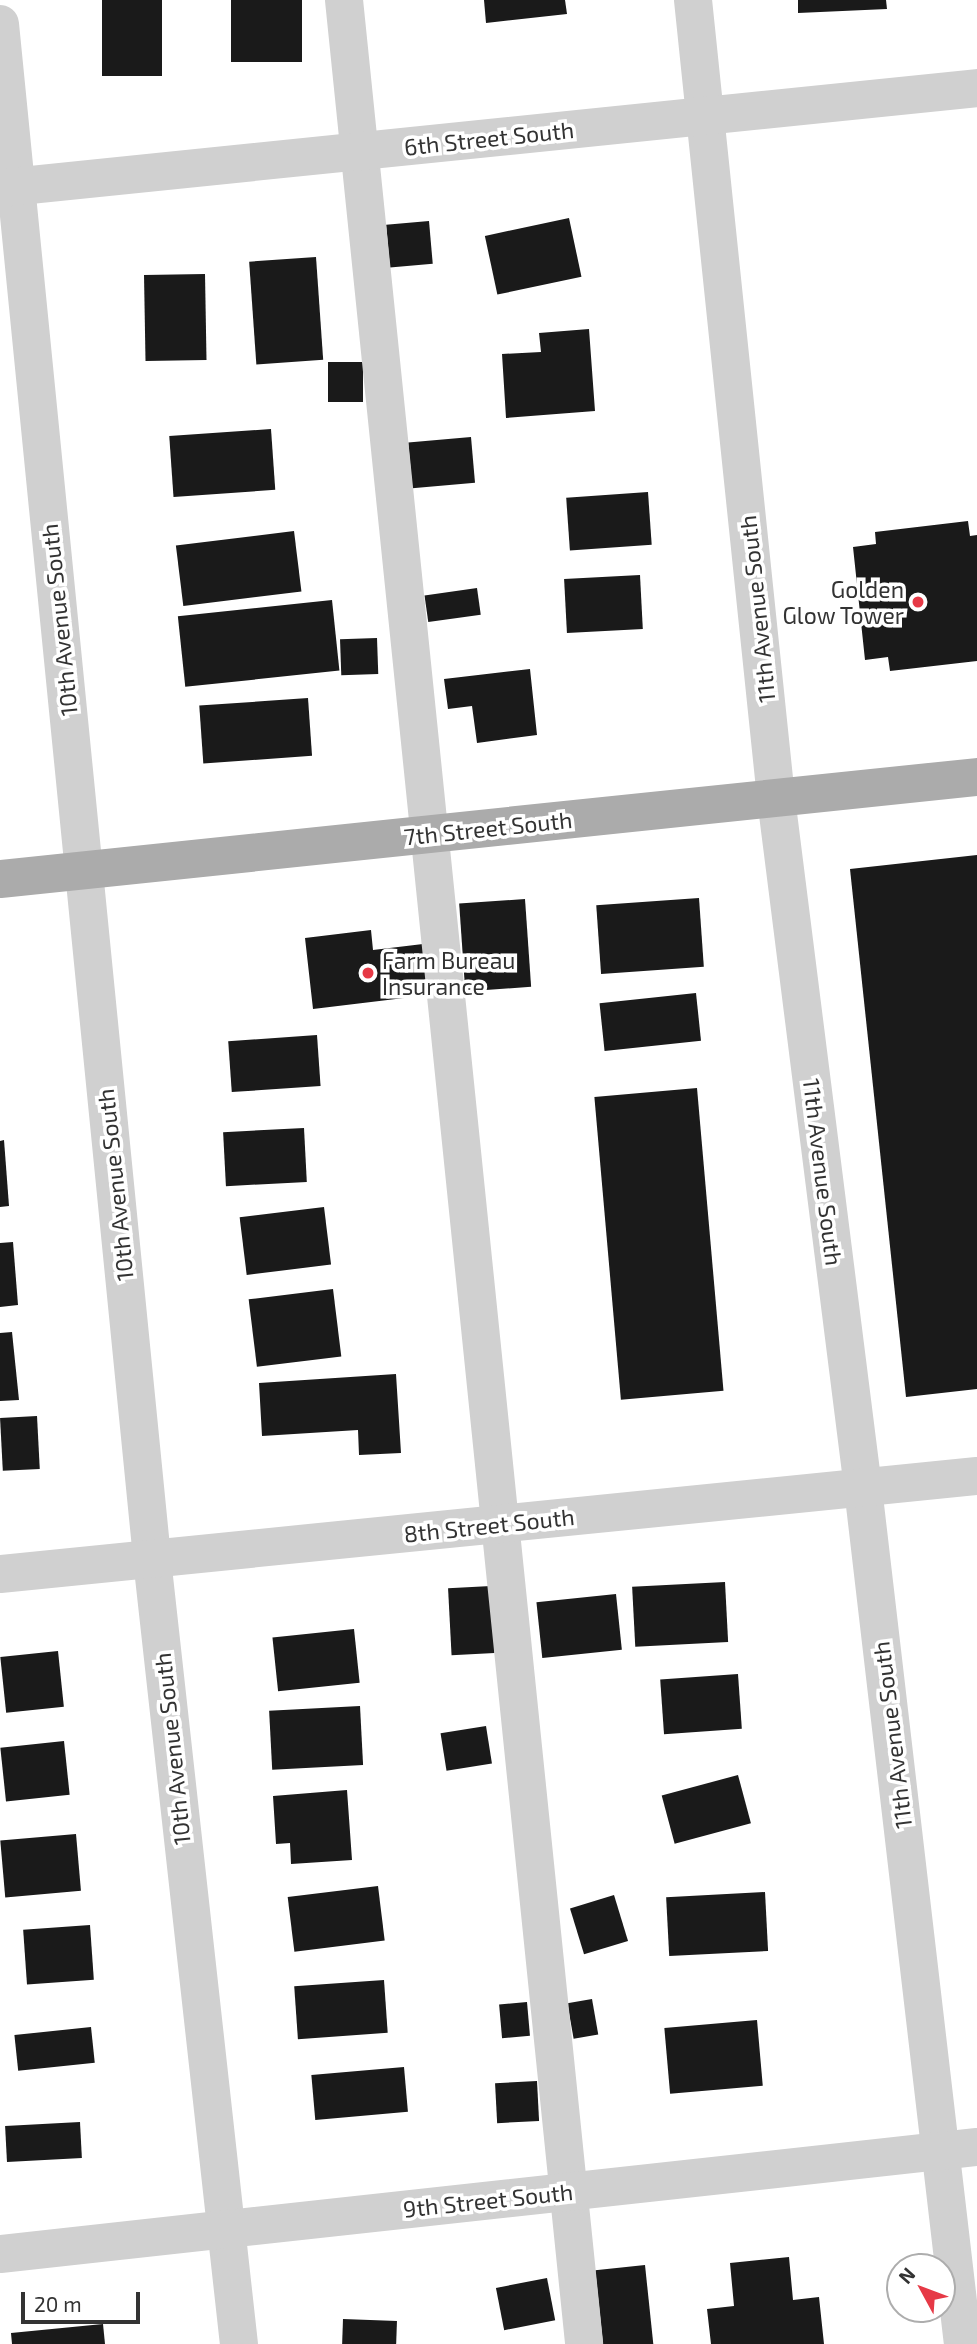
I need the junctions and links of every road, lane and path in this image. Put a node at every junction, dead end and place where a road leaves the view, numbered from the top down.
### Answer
1 (344, 0) edge
2 (693, 0) edge
3 (0, 24) edge
4 (977, 88) edge
5 (705, 116) junction
6 (359, 151) junction
7 (8, 187) edge
8 (977, 777) edge
9 (776, 798) junction
10 (431, 834) junction
11 (83, 870) junction
12 (0, 879) edge
13 (977, 1476) edge
14 (863, 1488) junction
15 (501, 1524) junction
16 (152, 1559) junction
17 (0, 1574) edge
18 (959, 2149) edge
19 (568, 2191) junction
20 (225, 2229) junction
21 (0, 2253) edge
22 (239, 2344) edge
23 (584, 2344) edge
24 (963, 2344) edge

1 - 6 street
2 - 5 street, 11th Avenue South
3 - 7 street, 10th Avenue South
4 - 5 street, 6th Street South
5 - 6 street, 6th Street South
5 - 9 street, 11th Avenue South
6 - 7 street, 6th Street South
6 - 10 street
7 - 11 street, 10th Avenue South
8 - 9 main road, 7th Street South
9 - 10 main road, 7th Street South
9 - 14 street, 11th Avenue South
10 - 11 main road, 7th Street South
10 - 15 street
11 - 12 main road, 7th Street South
11 - 16 street, 10th Avenue South
13 - 14 street, 8th Street South
14 - 15 street, 8th Street South
14 - 18 street, 11th Avenue South
15 - 16 street, 8th Street South
15 - 19 street
16 - 17 street, 8th Street South
16 - 20 street, 10th Avenue South
18 - 19 street, 9th Street South
18 - 24 street, 11th Avenue South
19 - 20 street, 9th Street South
19 - 23 street
20 - 21 street, 9th Street South
20 - 22 street, 10th Avenue South

